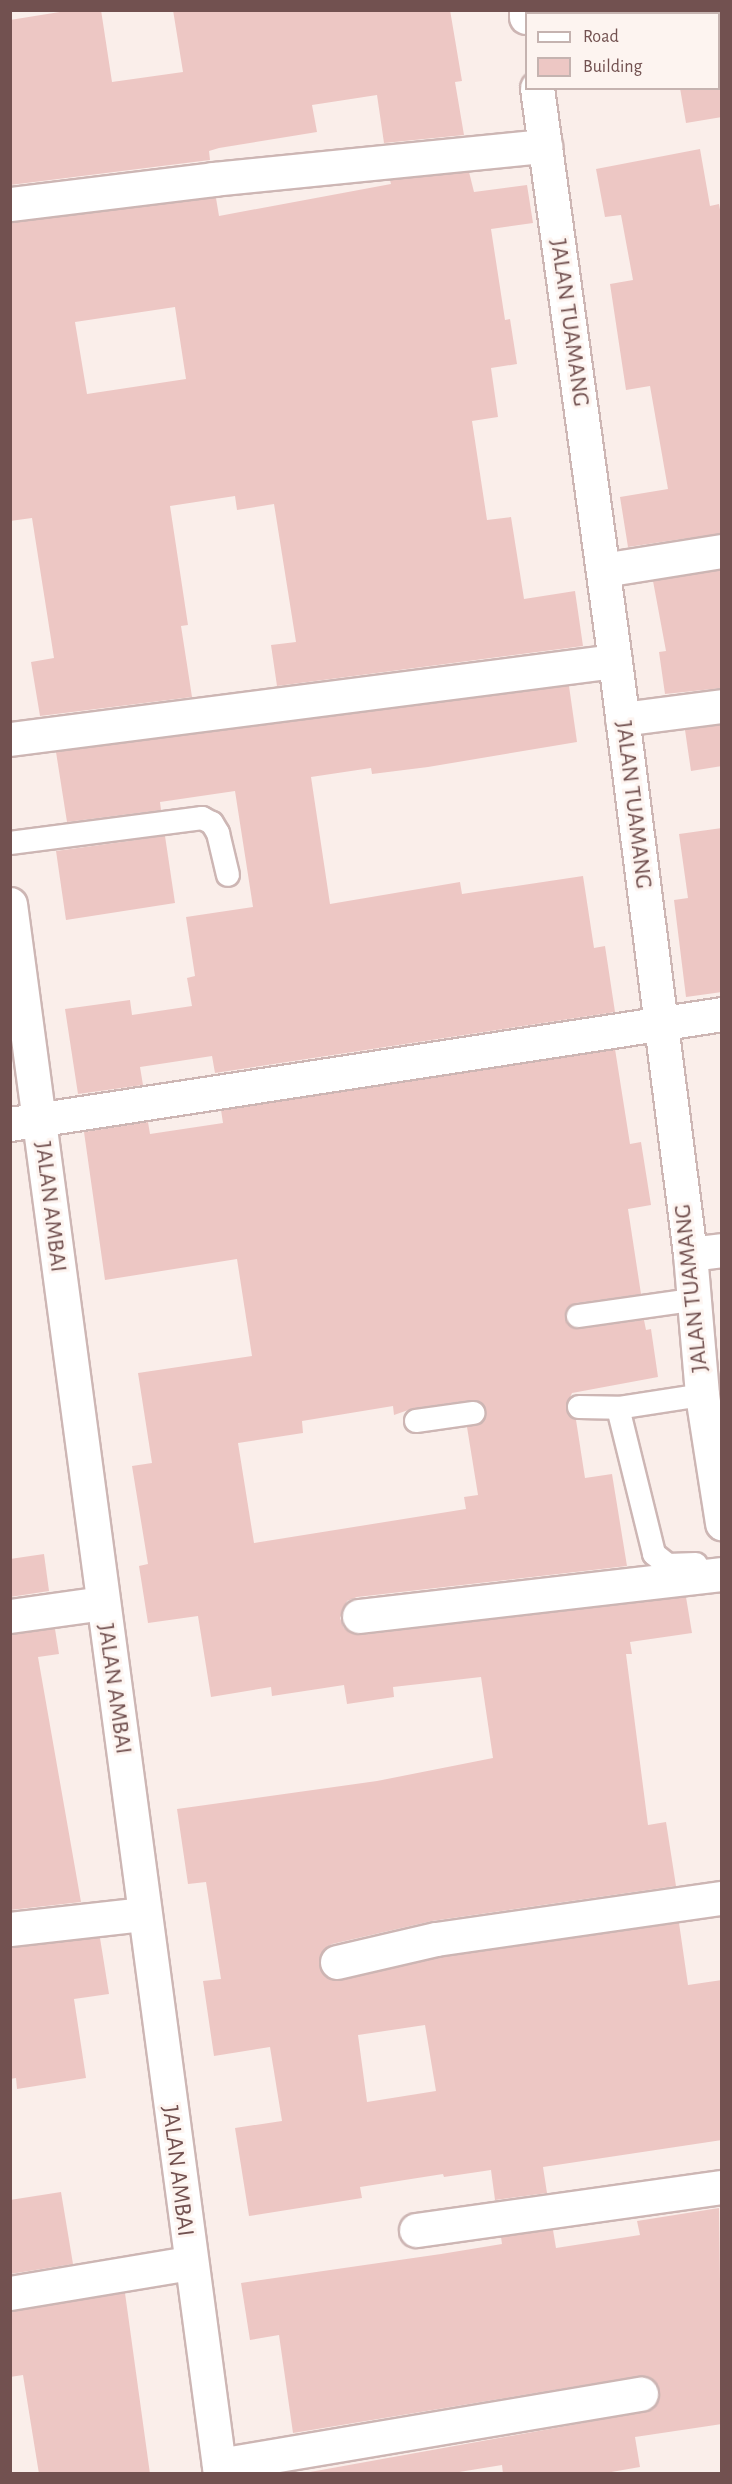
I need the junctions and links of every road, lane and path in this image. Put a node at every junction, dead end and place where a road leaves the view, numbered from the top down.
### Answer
1 (537, 90) edge
2 (545, 146) junction
3 (10, 204) edge
4 (722, 550) edge
5 (603, 570) junction
6 (615, 661) junction
7 (722, 706) edge
8 (622, 719) junction
9 (10, 739) edge
10 (10, 843) edge
11 (228, 875) dead end
12 (10, 904) edge
13 (722, 1014) edge
14 (660, 1022) junction
15 (25, 1122) edge
16 (722, 1250) edge
17 (690, 1254) junction
18 (692, 1300) junction
19 (578, 1316) dead end
20 (702, 1395) junction
21 (579, 1407) dead end
22 (618, 1408) junction
23 (473, 1413) dead end
24 (416, 1421) dead end
25 (722, 1523) edge
26 (722, 1562) edge
27 (722, 1574) edge
28 (102, 1604) junction
29 (10, 1616) edge
30 (360, 1616) dead end
31 (722, 1899) edge
32 (144, 1914) junction
33 (10, 1929) edge
34 (337, 1962) dead end
35 (722, 2187) edge
36 (416, 2230) dead end
37 (189, 2263) junction
38 (10, 2293) edge
39 (641, 2394) dead end
40 (219, 2469) edge

1 - 2 street, JALAN TUAMANG
2 - 3 street
2 - 5 street, JALAN TUAMANG
4 - 5 street
5 - 6 street, JALAN TUAMANG
6 - 8 street, JALAN TUAMANG
6 - 9 street
7 - 8 street
8 - 14 street, JALAN TUAMANG
10 - 11 lane
12 - 15 street, JALAN AMBAI
13 - 14 street
14 - 15 street
14 - 17 street, JALAN TUAMANG
15 - 28 street, JALAN AMBAI
16 - 17 street
17 - 18 street, JALAN TUAMANG
18 - 19 lane
18 - 20 street, JALAN TUAMANG
20 - 22 lane
20 - 25 street, JALAN TUAMANG
21 - 22 lane
22 - 26 lane
23 - 24 lane
27 - 30 street
28 - 29 street
28 - 32 street, JALAN AMBAI
31 - 34 street
32 - 33 street
32 - 37 street, JALAN AMBAI
35 - 36 street
37 - 38 street
37 - 40 street, JALAN AMBAI
39 - 40 street

